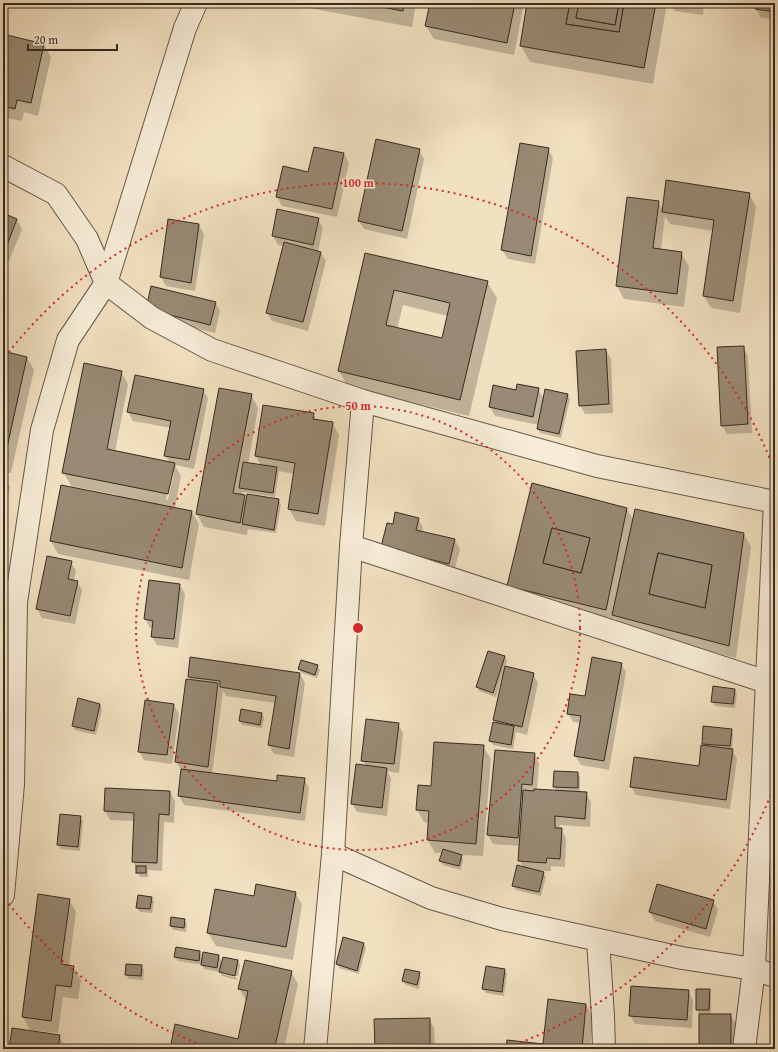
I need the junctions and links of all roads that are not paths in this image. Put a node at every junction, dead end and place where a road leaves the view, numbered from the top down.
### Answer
1 (196, 3) edge
2 (3, 166) edge
3 (106, 282) junction
4 (363, 401) junction
5 (775, 502) edge
6 (351, 546) junction
7 (767, 682) junction
8 (333, 854) junction
9 (3, 895) edge
10 (598, 940) junction
11 (754, 969) junction
12 (775, 976) edge
13 (315, 1049) edge
14 (604, 1049) edge
15 (744, 1049) edge

1 - 3 street
2 - 3 street
3 - 4 street
3 - 9 street
4 - 5 street
4 - 6 street
5 - 7 street
6 - 7 street
6 - 8 street
7 - 11 street
8 - 10 street
8 - 13 street
10 - 11 street
10 - 14 street
11 - 12 street
11 - 15 street

